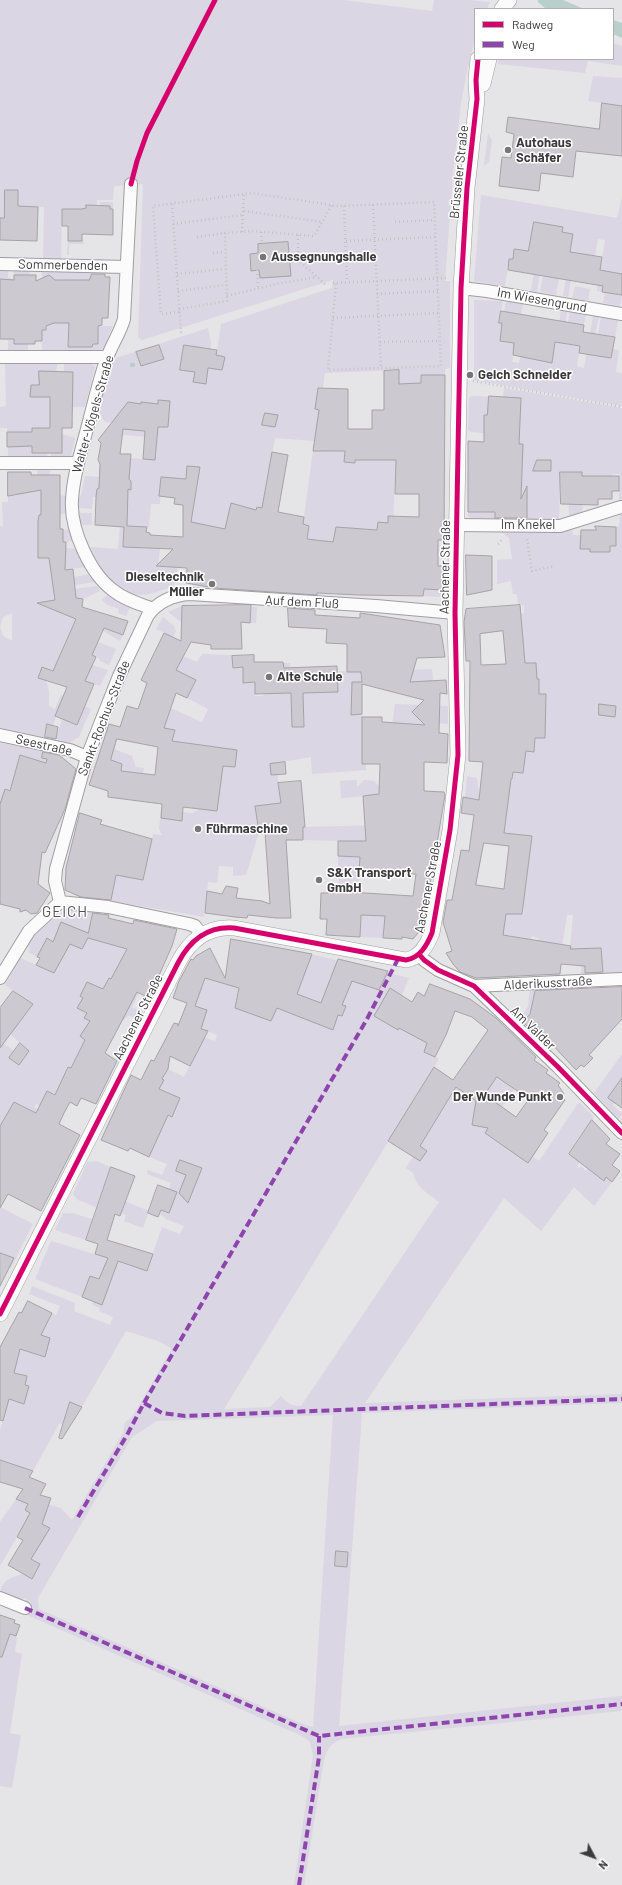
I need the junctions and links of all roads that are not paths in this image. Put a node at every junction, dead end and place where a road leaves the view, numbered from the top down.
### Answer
1 (478, 60) edge
2 (489, 60) edge
3 (477, 100) junction
4 (131, 184) dead end
5 (0, 264) edge
6 (126, 267) junction
7 (461, 288) junction
8 (622, 314) edge
9 (0, 357) edge
10 (107, 357) junction
11 (0, 463) edge
12 (78, 463) junction
13 (621, 507) edge
14 (456, 525) junction
15 (153, 609) junction
16 (455, 613) junction
17 (0, 735) edge
18 (87, 756) junction
19 (60, 902) junction
20 (202, 934) junction
21 (419, 954) junction
22 (0, 978) edge
23 (622, 980) edge
24 (474, 986) junction
25 (622, 1132) edge
26 (0, 1314) edge
27 (0, 1598) edge
28 (25, 1608) dead end

1 - 3 street, Brüsseler Straße
2 - 3 street, Brüsseler Straße
3 - 7 street, Brüsseler Straße
4 - 6 street, Walter-Vögels-Straße
5 - 6 street, Sommerbenden
6 - 10 street, Walter-Vögels-Straße
7 - 8 street, Im Wiesengrund
7 - 14 street, Aachener Straße
9 - 10 street
10 - 12 street, Walter-Vögels-Straße
11 - 12 street
12 - 15 street, Walter-Vögels-Straße
13 - 14 street, Im Knekel
14 - 16 street, Aachener Straße
15 - 16 street, Auf dem Fluß
15 - 18 street, Sankt-Rochus-Straße
16 - 21 street, Aachener Straße
17 - 18 street, Seestraße
18 - 19 street, Sankt-Rochus-Straße
19 - 20 street
19 - 22 street
20 - 21 street, Aachener Straße
20 - 26 street, Aachener Straße
21 - 24 street, Am Valder
23 - 24 street, Alderikusstraße
24 - 25 street, Am Valder
27 - 28 street

